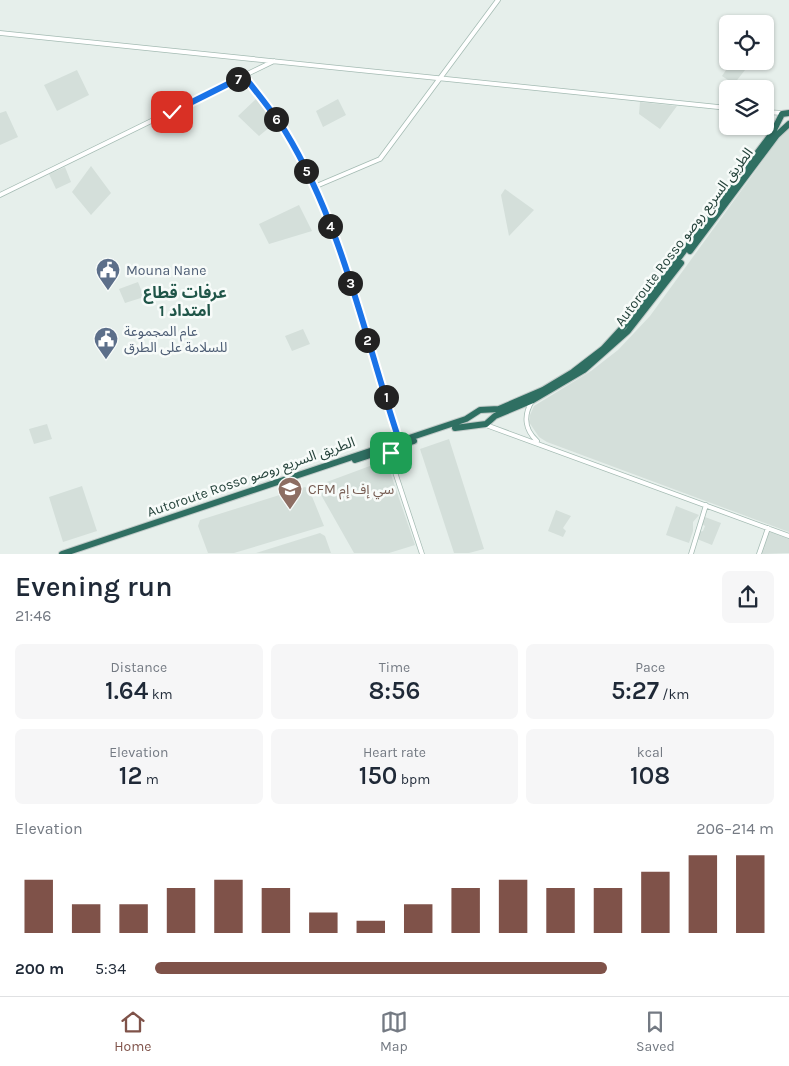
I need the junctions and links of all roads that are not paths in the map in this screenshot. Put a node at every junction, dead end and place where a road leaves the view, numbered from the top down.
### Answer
1 (498, 0) edge
2 (0, 33) edge
3 (259, 59) junction
4 (275, 61) junction
5 (263, 67) junction
6 (244, 76) junction
7 (440, 79) junction
8 (719, 107) edge
9 (785, 114) edge
10 (789, 124) edge
11 (314, 187) junction
12 (0, 195) edge
13 (543, 390) junction
14 (532, 400) junction
15 (487, 410) junction
16 (476, 414) junction
17 (490, 420) junction
18 (482, 424) junction
19 (495, 427) junction
20 (397, 432) junction
21 (399, 441) junction
22 (541, 444) junction
23 (392, 446) junction
24 (378, 453) junction
25 (393, 466) junction
26 (706, 505) junction
27 (767, 531) junction
28 (789, 536) edge
29 (62, 554) edge
30 (69, 554) edge
31 (422, 554) edge
32 (691, 554) edge
33 (759, 554) edge

1 - 7 street
2 - 3 street
3 - 4 street
3 - 5 street
4 - 5 street
4 - 7 street
5 - 6 street
6 - 11 street
6 - 12 street
7 - 8 street
7 - 11 street
9 - 10 highway
9 - 13 highway, Autoroute Rosso الطريق السريع روصو
10 - 14 highway, Autoroute Rosso الطريق السريع روصو
11 - 20 street
13 - 14 street
13 - 15 highway, Autoroute Rosso الطريق السريع روصو
14 - 17 highway, Autoroute Rosso الطريق السريع روصو
14 - 22 street
15 - 16 highway
15 - 17 highway
16 - 18 highway
16 - 21 highway, Autoroute Rosso الطريق السريع روصو
17 - 18 highway
17 - 19 street
18 - 19 street
18 - 23 highway, Autoroute Rosso الطريق السريع روصو
19 - 22 street
20 - 21 street
20 - 23 highway
21 - 23 highway, Autoroute Rosso الطريق السريع روصو
22 - 26 street
23 - 24 highway, Autoroute Rosso الطريق السريع روصو
23 - 25 street
23 - 29 highway, Autoroute Rosso الطريق السريع روصو
24 - 25 highway
24 - 30 highway, Autoroute Rosso الطريق السريع روصو
25 - 31 street
26 - 27 street
26 - 32 street
27 - 28 street
27 - 33 street

